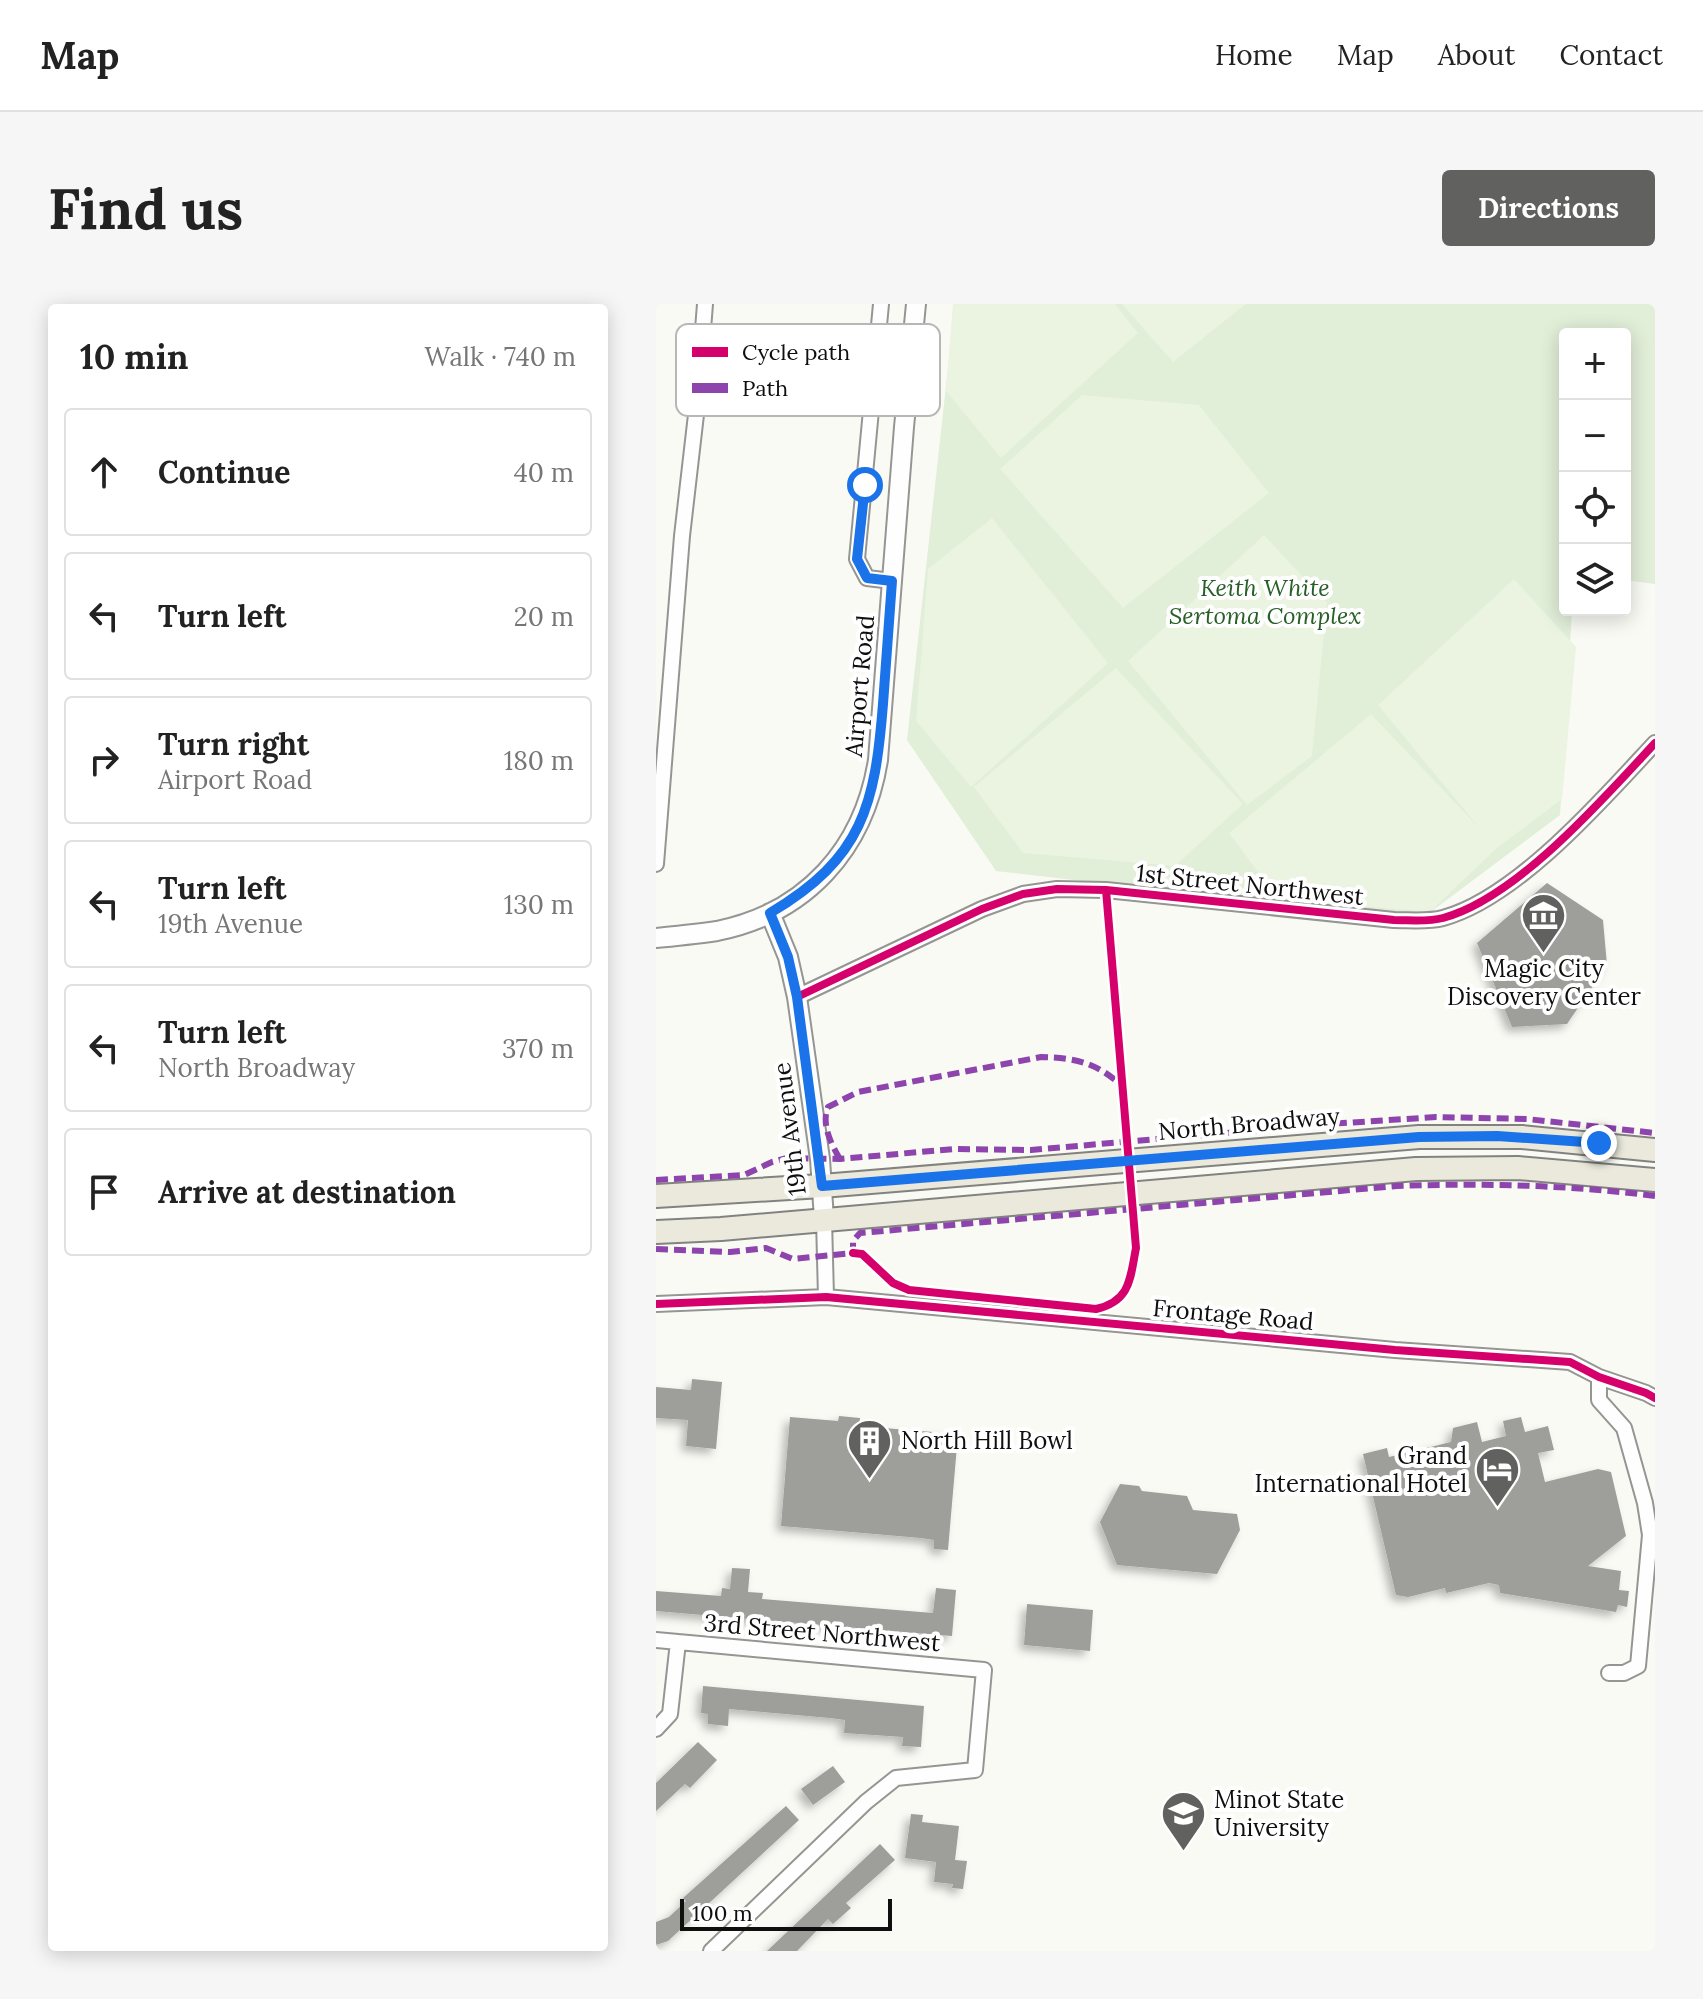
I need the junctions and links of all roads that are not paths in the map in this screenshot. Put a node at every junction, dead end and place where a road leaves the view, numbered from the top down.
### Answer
1 (705, 304) edge
2 (881, 304) edge
3 (916, 304) edge
4 (703, 324) edge
5 (879, 324) edge
6 (914, 324) edge
7 (696, 416) edge
8 (870, 416) edge
9 (906, 416) edge
10 (892, 581) junction
11 (1655, 743) edge
12 (656, 864) edge
13 (770, 913) junction
14 (656, 938) edge
15 (797, 997) junction
16 (1655, 1150) edge
17 (1655, 1180) edge
18 (822, 1186) junction
19 (656, 1196) edge
20 (824, 1219) junction
21 (656, 1232) edge
22 (826, 1297) junction
23 (656, 1304) edge
24 (1599, 1377) junction
25 (1655, 1398) edge
26 (656, 1640) edge
27 (678, 1642) junction
28 (1609, 1673) dead end
29 (656, 1729) edge
30 (711, 1951) edge

1 - 4 street
2 - 5 street
3 - 6 street, Airport Road
7 - 12 street
8 - 10 street
9 - 10 street, Airport Road
10 - 13 street, Airport Road
11 - 15 street, 1st Street Northwest
13 - 14 street, Airport Road
13 - 15 street, 19th Avenue
15 - 18 street, 19th Avenue
16 - 18 main road, North Broadway
17 - 20 main road
18 - 19 main road, North Broadway
18 - 20 street, 19th Avenue
20 - 21 main road
20 - 22 street, 19th Avenue
22 - 23 street, Frontage Road
22 - 24 street, Frontage Road
24 - 25 street, Frontage Road
24 - 28 street
26 - 27 street, 3rd Street Northwest
27 - 29 street
27 - 30 street, 3rd Street Northwest

